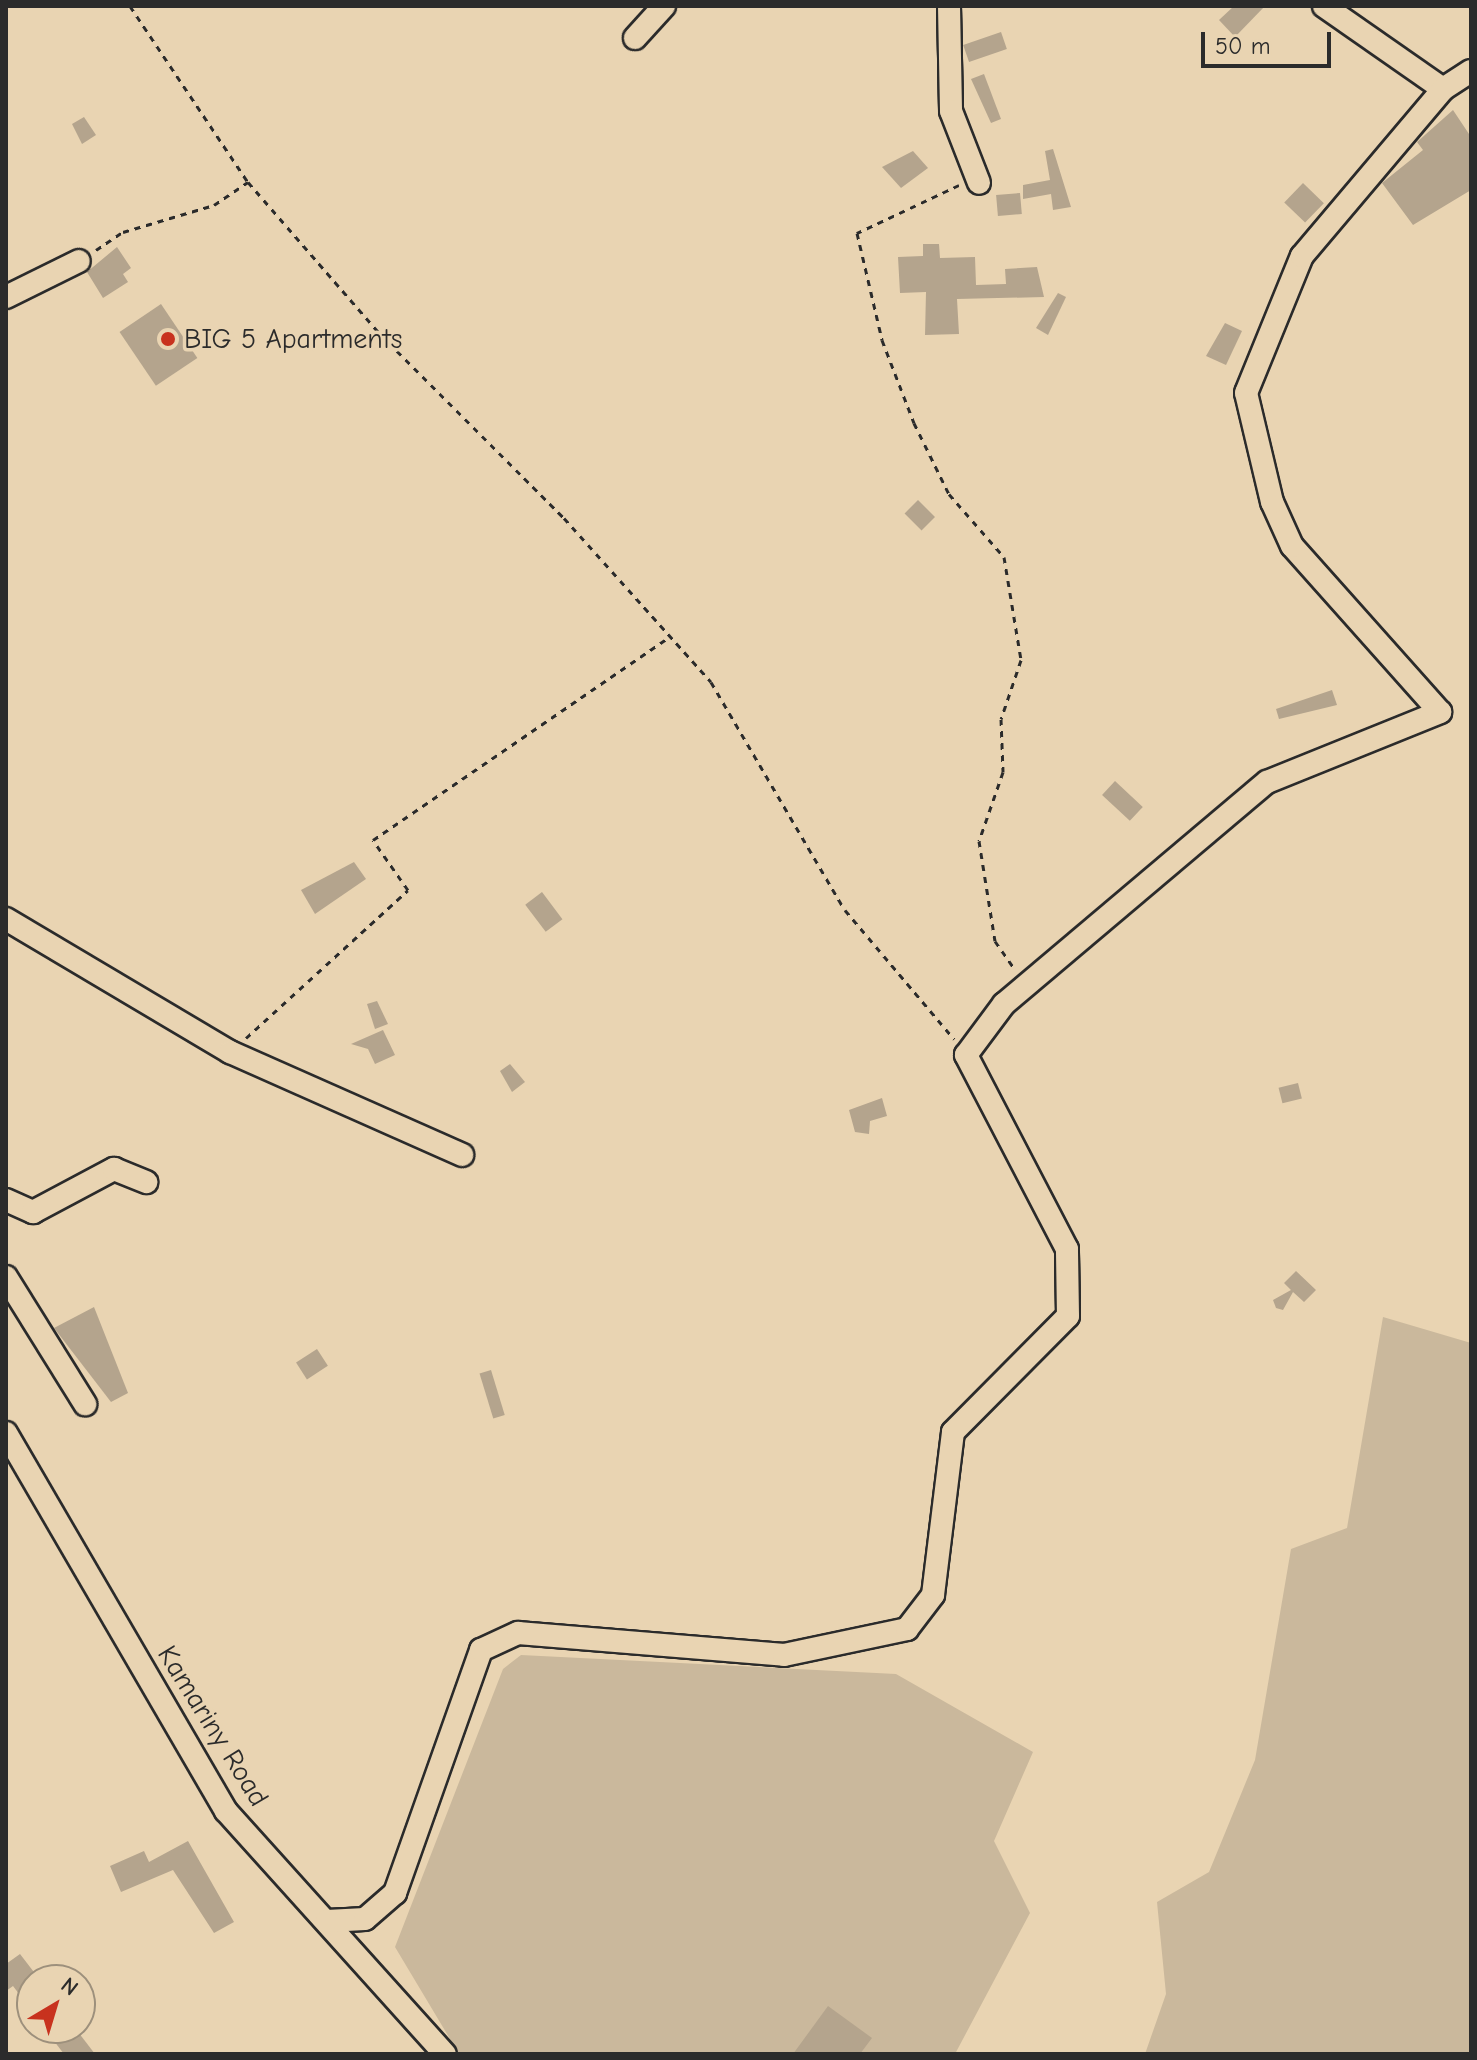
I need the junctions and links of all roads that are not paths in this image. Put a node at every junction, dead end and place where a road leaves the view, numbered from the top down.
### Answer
1 (664, 6) edge
2 (949, 6) edge
3 (1324, 6) edge
4 (635, 38) dead end
5 (1471, 71) edge
6 (1443, 89) junction
7 (978, 180) road end
8 (79, 261) road end
9 (6, 297) edge
10 (6, 919) edge
11 (462, 1155) dead end
12 (146, 1182) dead end
13 (6, 1200) edge
14 (6, 1277) edge
15 (85, 1404) dead end
16 (6, 1433) edge
17 (327, 1921) junction
18 (439, 2045) edge
19 (456, 2054) edge

1 - 4 street
2 - 7 street
3 - 6 street
5 - 6 street
6 - 17 street
8 - 9 street
10 - 11 street
12 - 13 street
14 - 15 street
16 - 17 street, Kamariny Road
17 - 18 street, Kamariny Road
18 - 19 street, Kamariny Road

